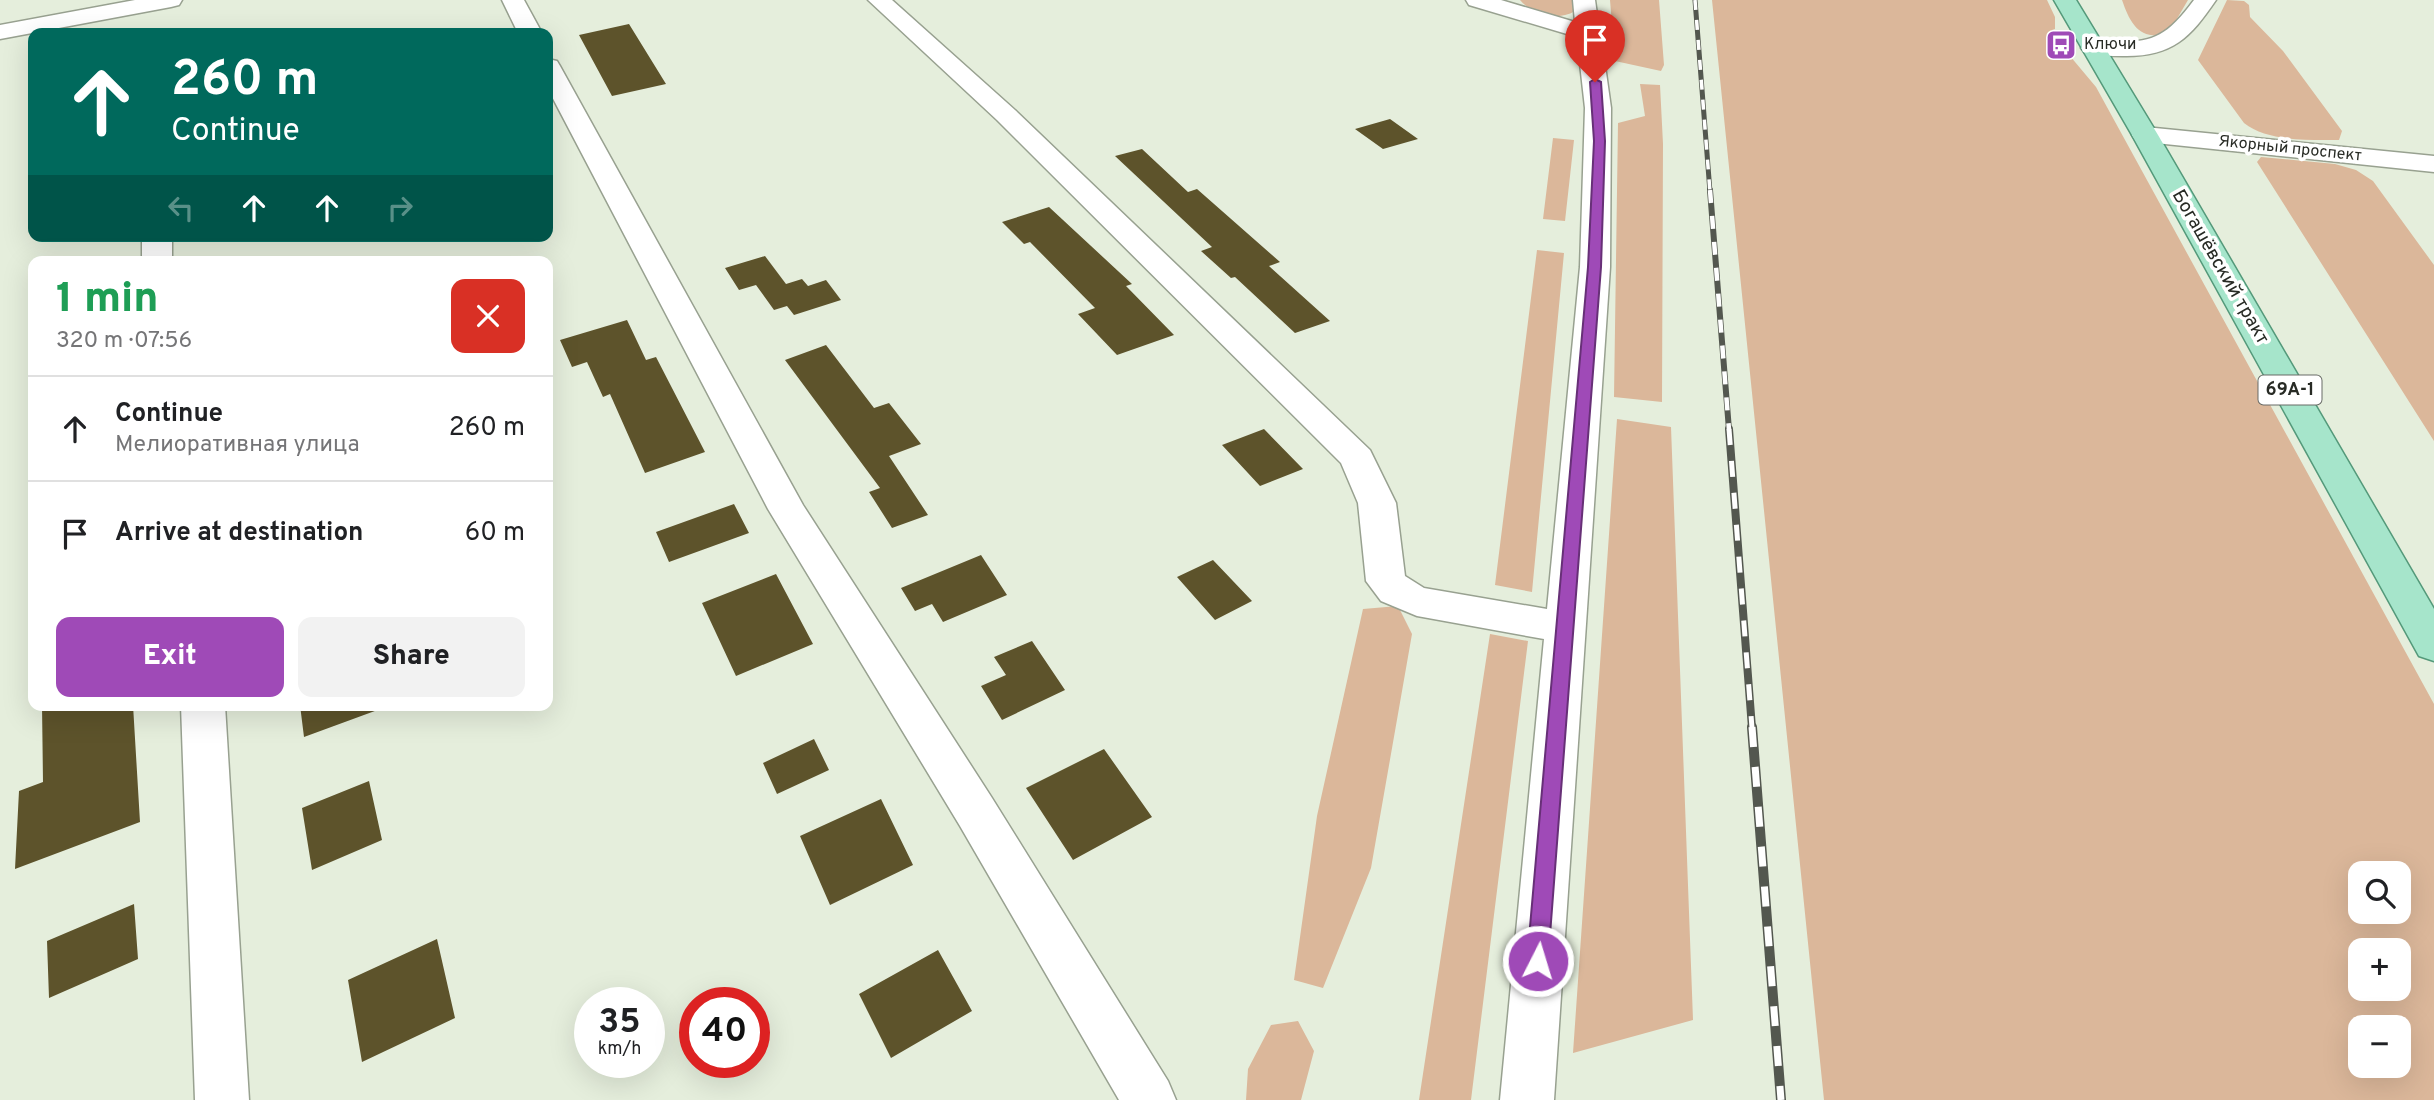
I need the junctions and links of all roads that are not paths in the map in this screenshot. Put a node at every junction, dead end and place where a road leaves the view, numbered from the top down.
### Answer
1 (171, 0) edge
2 (513, 0) edge
3 (878, 0) edge
4 (1477, 0) edge
5 (1584, 0) edge
6 (2065, 0) edge
7 (2205, 0) edge
8 (139, 3) edge
9 (2078, 22) junction
10 (141, 28) edge
11 (527, 28) edge
12 (0, 32) edge
13 (1591, 34) junction
14 (2161, 47) junction
15 (2093, 48) junction
16 (553, 75) edge
17 (2116, 86) junction
18 (2145, 135) junction
19 (2434, 164) edge
20 (1564, 627) junction
21 (2434, 645) edge
22 (203, 711) edge
23 (222, 1100) edge
24 (1149, 1100) edge
25 (1527, 1100) edge

1 - 8 street
2 - 11 street
3 - 20 street
4 - 13 street
5 - 13 street
6 - 9 main road, Богашёвский тракт / 69А-1
7 - 14 street
8 - 10 street
8 - 12 street
9 - 14 street
9 - 15 main road, Богашёвский тракт / 69А-1
13 - 20 street
14 - 15 street
14 - 17 street
15 - 17 main road, Богашёвский тракт / 69А-1
16 - 24 street
17 - 18 main road, Богашёвский тракт / 69А-1
18 - 19 street, Якорный проспект
18 - 21 main road, Богашёвский тракт / 69А-1
20 - 25 street
22 - 23 street

